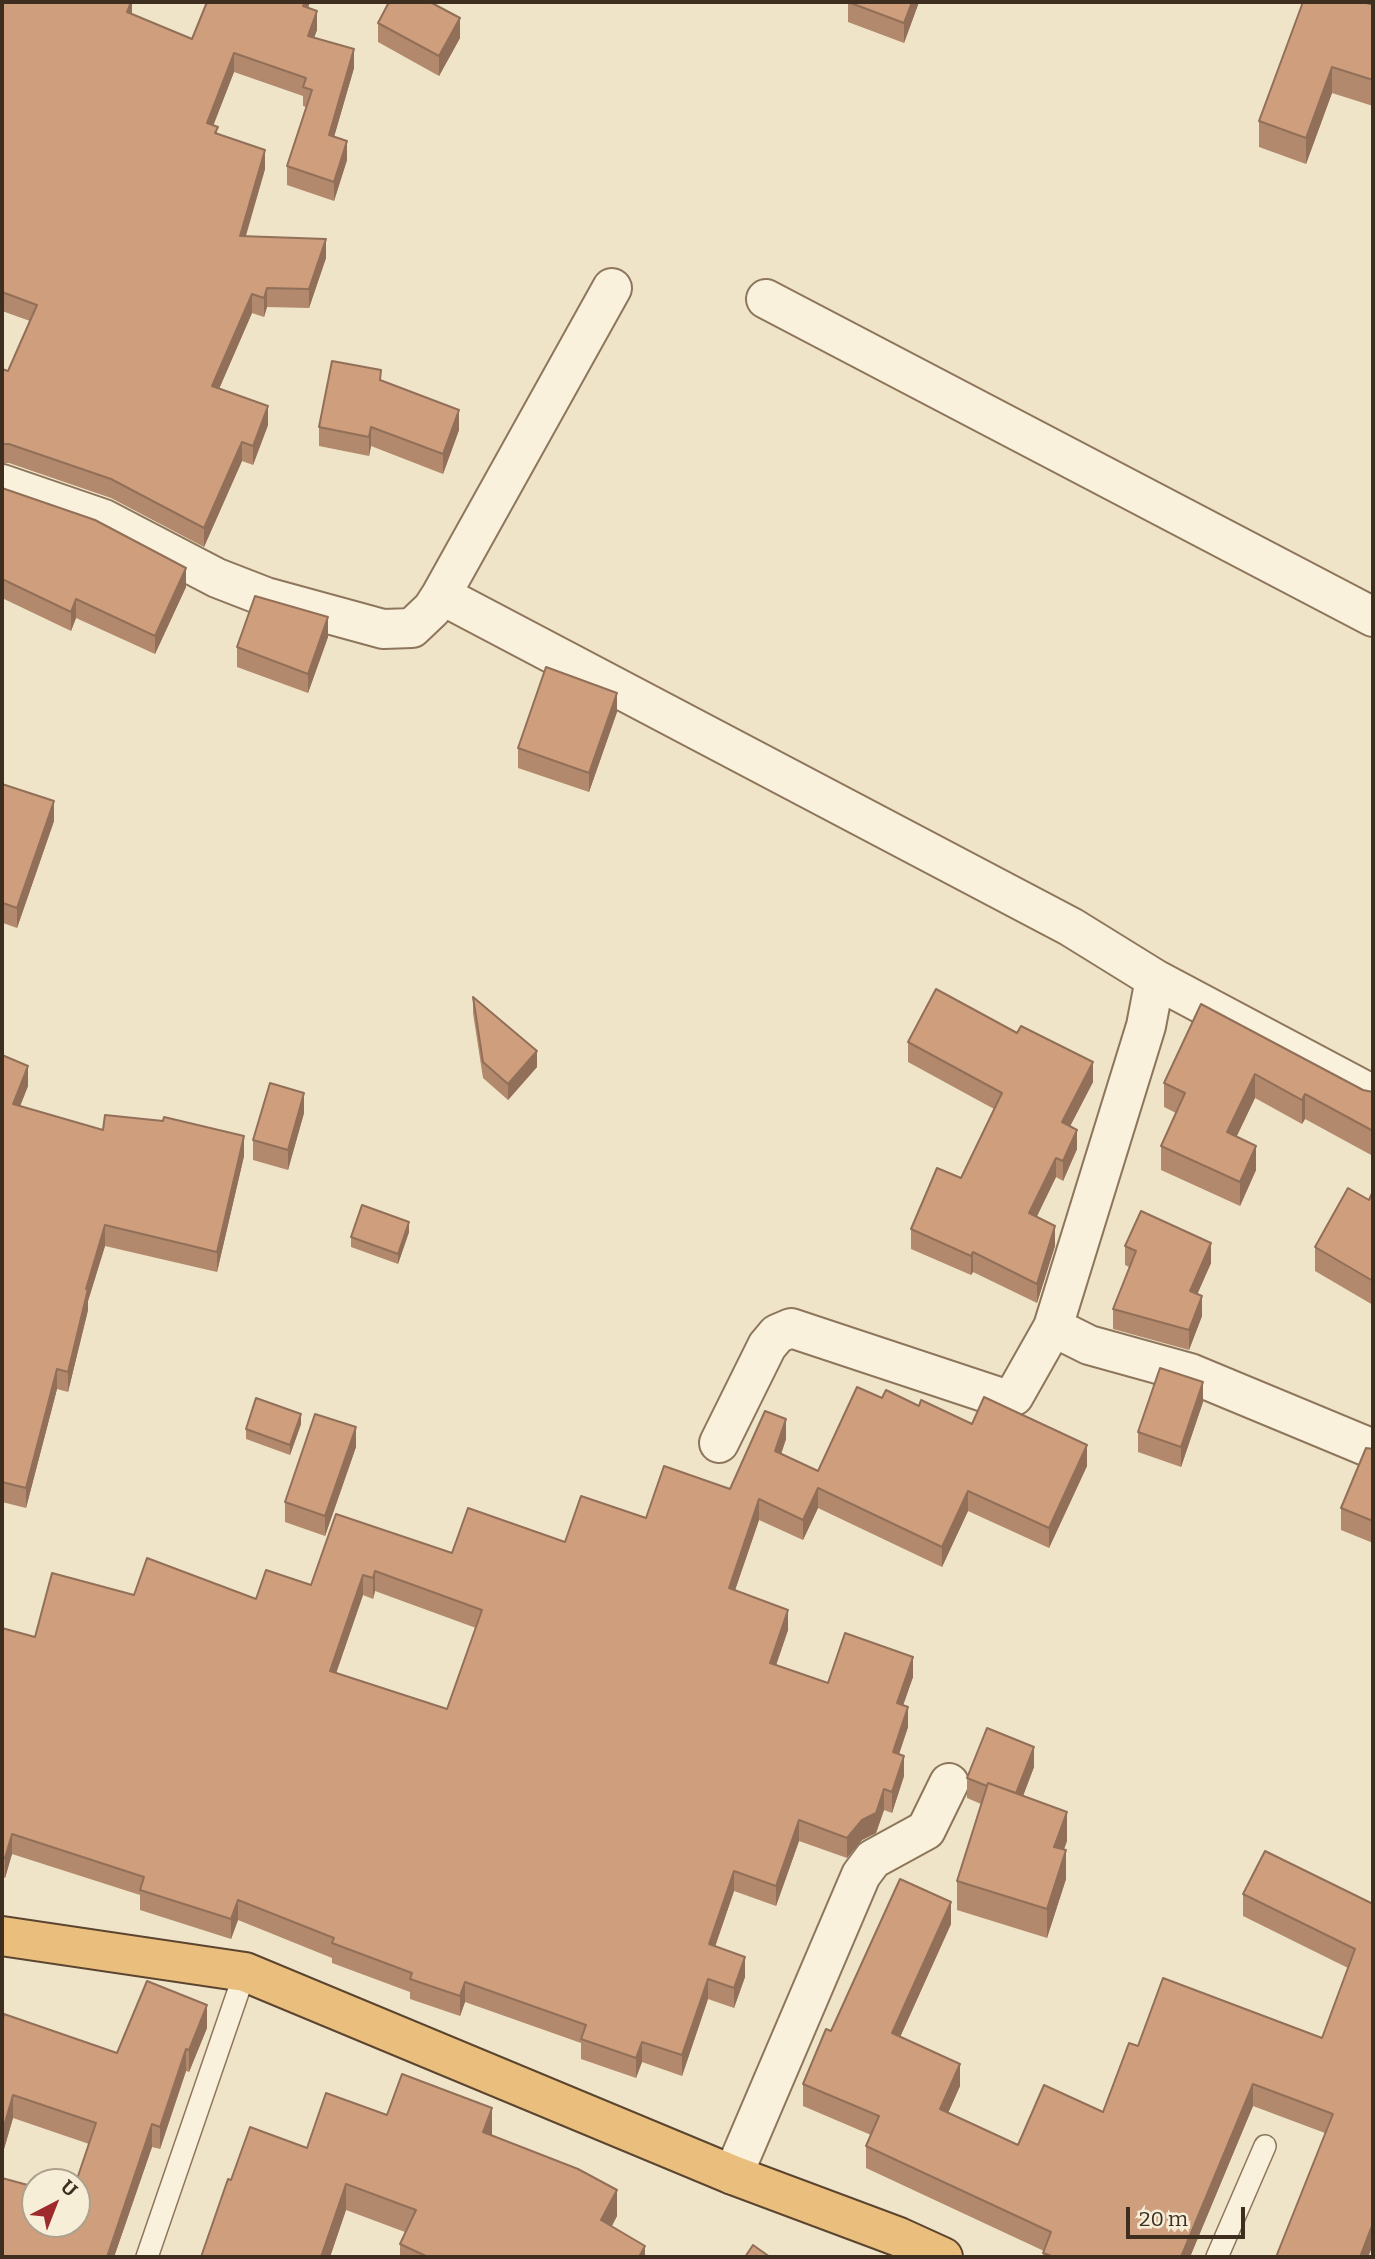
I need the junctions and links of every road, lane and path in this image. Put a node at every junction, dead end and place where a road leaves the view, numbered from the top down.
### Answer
1 (612, 288) dead end
2 (766, 299) dead end
3 (2, 484) edge
4 (441, 595) junction
5 (1373, 617) edge
6 (1156, 979) junction
7 (1373, 1095) edge
8 (1053, 1327) junction
9 (719, 1443) dead end
10 (1373, 1450) edge
11 (949, 1783) dead end
12 (2, 1936) edge
13 (245, 1972) junction
14 (1265, 2146) dead end
15 (733, 2175) junction
16 (893, 2247) edge
17 (147, 2257) edge
18 (943, 2257) edge
19 (1217, 2257) edge

1 - 4 street
2 - 5 street
3 - 4 street
4 - 6 street
6 - 7 street
6 - 8 street
8 - 9 street
8 - 10 street
11 - 15 street
12 - 13 highway
13 - 15 highway
13 - 17 lane
14 - 19 lane
15 - 16 highway
16 - 18 highway

